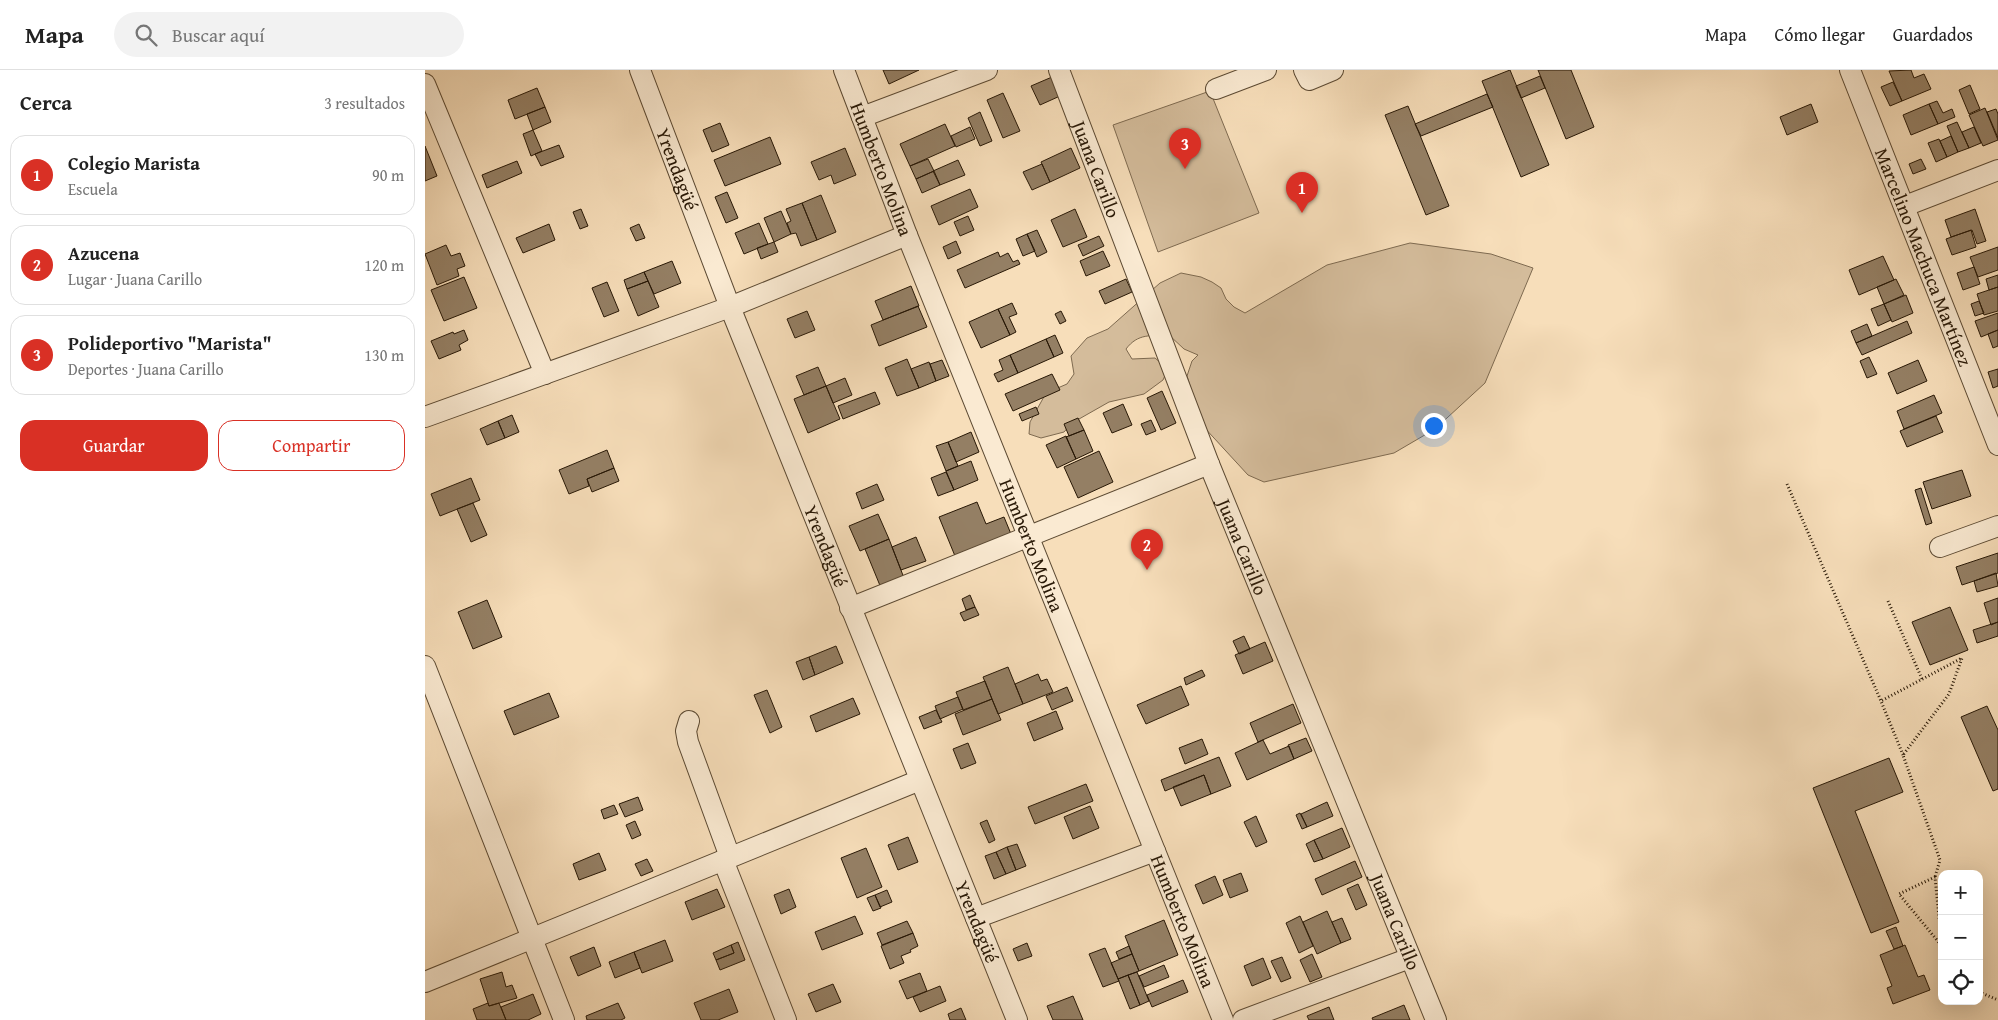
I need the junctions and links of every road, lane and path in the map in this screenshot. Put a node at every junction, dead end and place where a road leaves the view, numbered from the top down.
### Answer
1 (640, 70) edge
2 (844, 70) edge
3 (987, 70) edge
4 (1059, 70) edge
5 (1266, 70) edge
6 (1304, 70) edge
7 (1333, 70) edge
8 (1850, 70) edge
9 (425, 84) edge
10 (1216, 89) dead end
11 (862, 117) junction
12 (1998, 170) edge
13 (1905, 206) junction
14 (907, 235) junction
15 (730, 308) junction
16 (545, 374) junction
17 (425, 417) edge
18 (1998, 446) edge
19 (1209, 464) junction
20 (1787, 484) dead end
21 (1998, 526) edge
22 (1029, 536) junction
23 (1940, 548) dead end
24 (1888, 601) dead end
25 (850, 608) junction
26 (425, 666) edge
27 (1922, 679) junction
28 (1881, 701) junction
29 (689, 721) dead end
30 (1903, 755) junction
31 (920, 780) junction
32 (1155, 851) junction
33 (727, 859) junction
34 (1935, 877) junction
35 (1938, 915) edge
36 (976, 918) junction
37 (531, 938) junction
38 (1938, 942) edge
39 (1410, 958) junction
40 (425, 982) edge
41 (1983, 994) edge
42 (1998, 1000) edge
43 (563, 1020) edge
44 (786, 1020) edge
45 (1017, 1020) edge
46 (1223, 1020) edge
47 (1243, 1020) edge
48 (1436, 1020) edge

1 - 15 street, Yrendagüé
2 - 11 street, Humberto Molina
3 - 11 street
4 - 19 street, Juana Carillo
5 - 10 street
6 - 7 street
8 - 13 street, Marcelino Machuca Martínez
9 - 16 street
11 - 14 street, Humberto Molina
12 - 13 street
13 - 18 street, Marcelino Machuca Martínez
14 - 15 street
14 - 22 street, Humberto Molina
15 - 16 street
15 - 25 street, Yrendagüé
16 - 17 street
19 - 22 street
19 - 39 street, Juana Carillo
20 - 28 path
21 - 23 street
22 - 25 street
22 - 32 street, Humberto Molina
24 - 27 path
25 - 31 street, Yrendagüé
26 - 37 street
27 - 28 path
27 - 30 path
28 - 30 path
29 - 33 street
30 - 34 path
31 - 33 street
31 - 36 street, Yrendagüé
32 - 36 street
32 - 46 street, Humberto Molina
33 - 37 street
33 - 44 street
34 - 35 path
34 - 38 path
36 - 45 street, Yrendagüé
37 - 40 street
37 - 43 street
39 - 47 street
39 - 48 street, Juana Carillo
41 - 42 path

